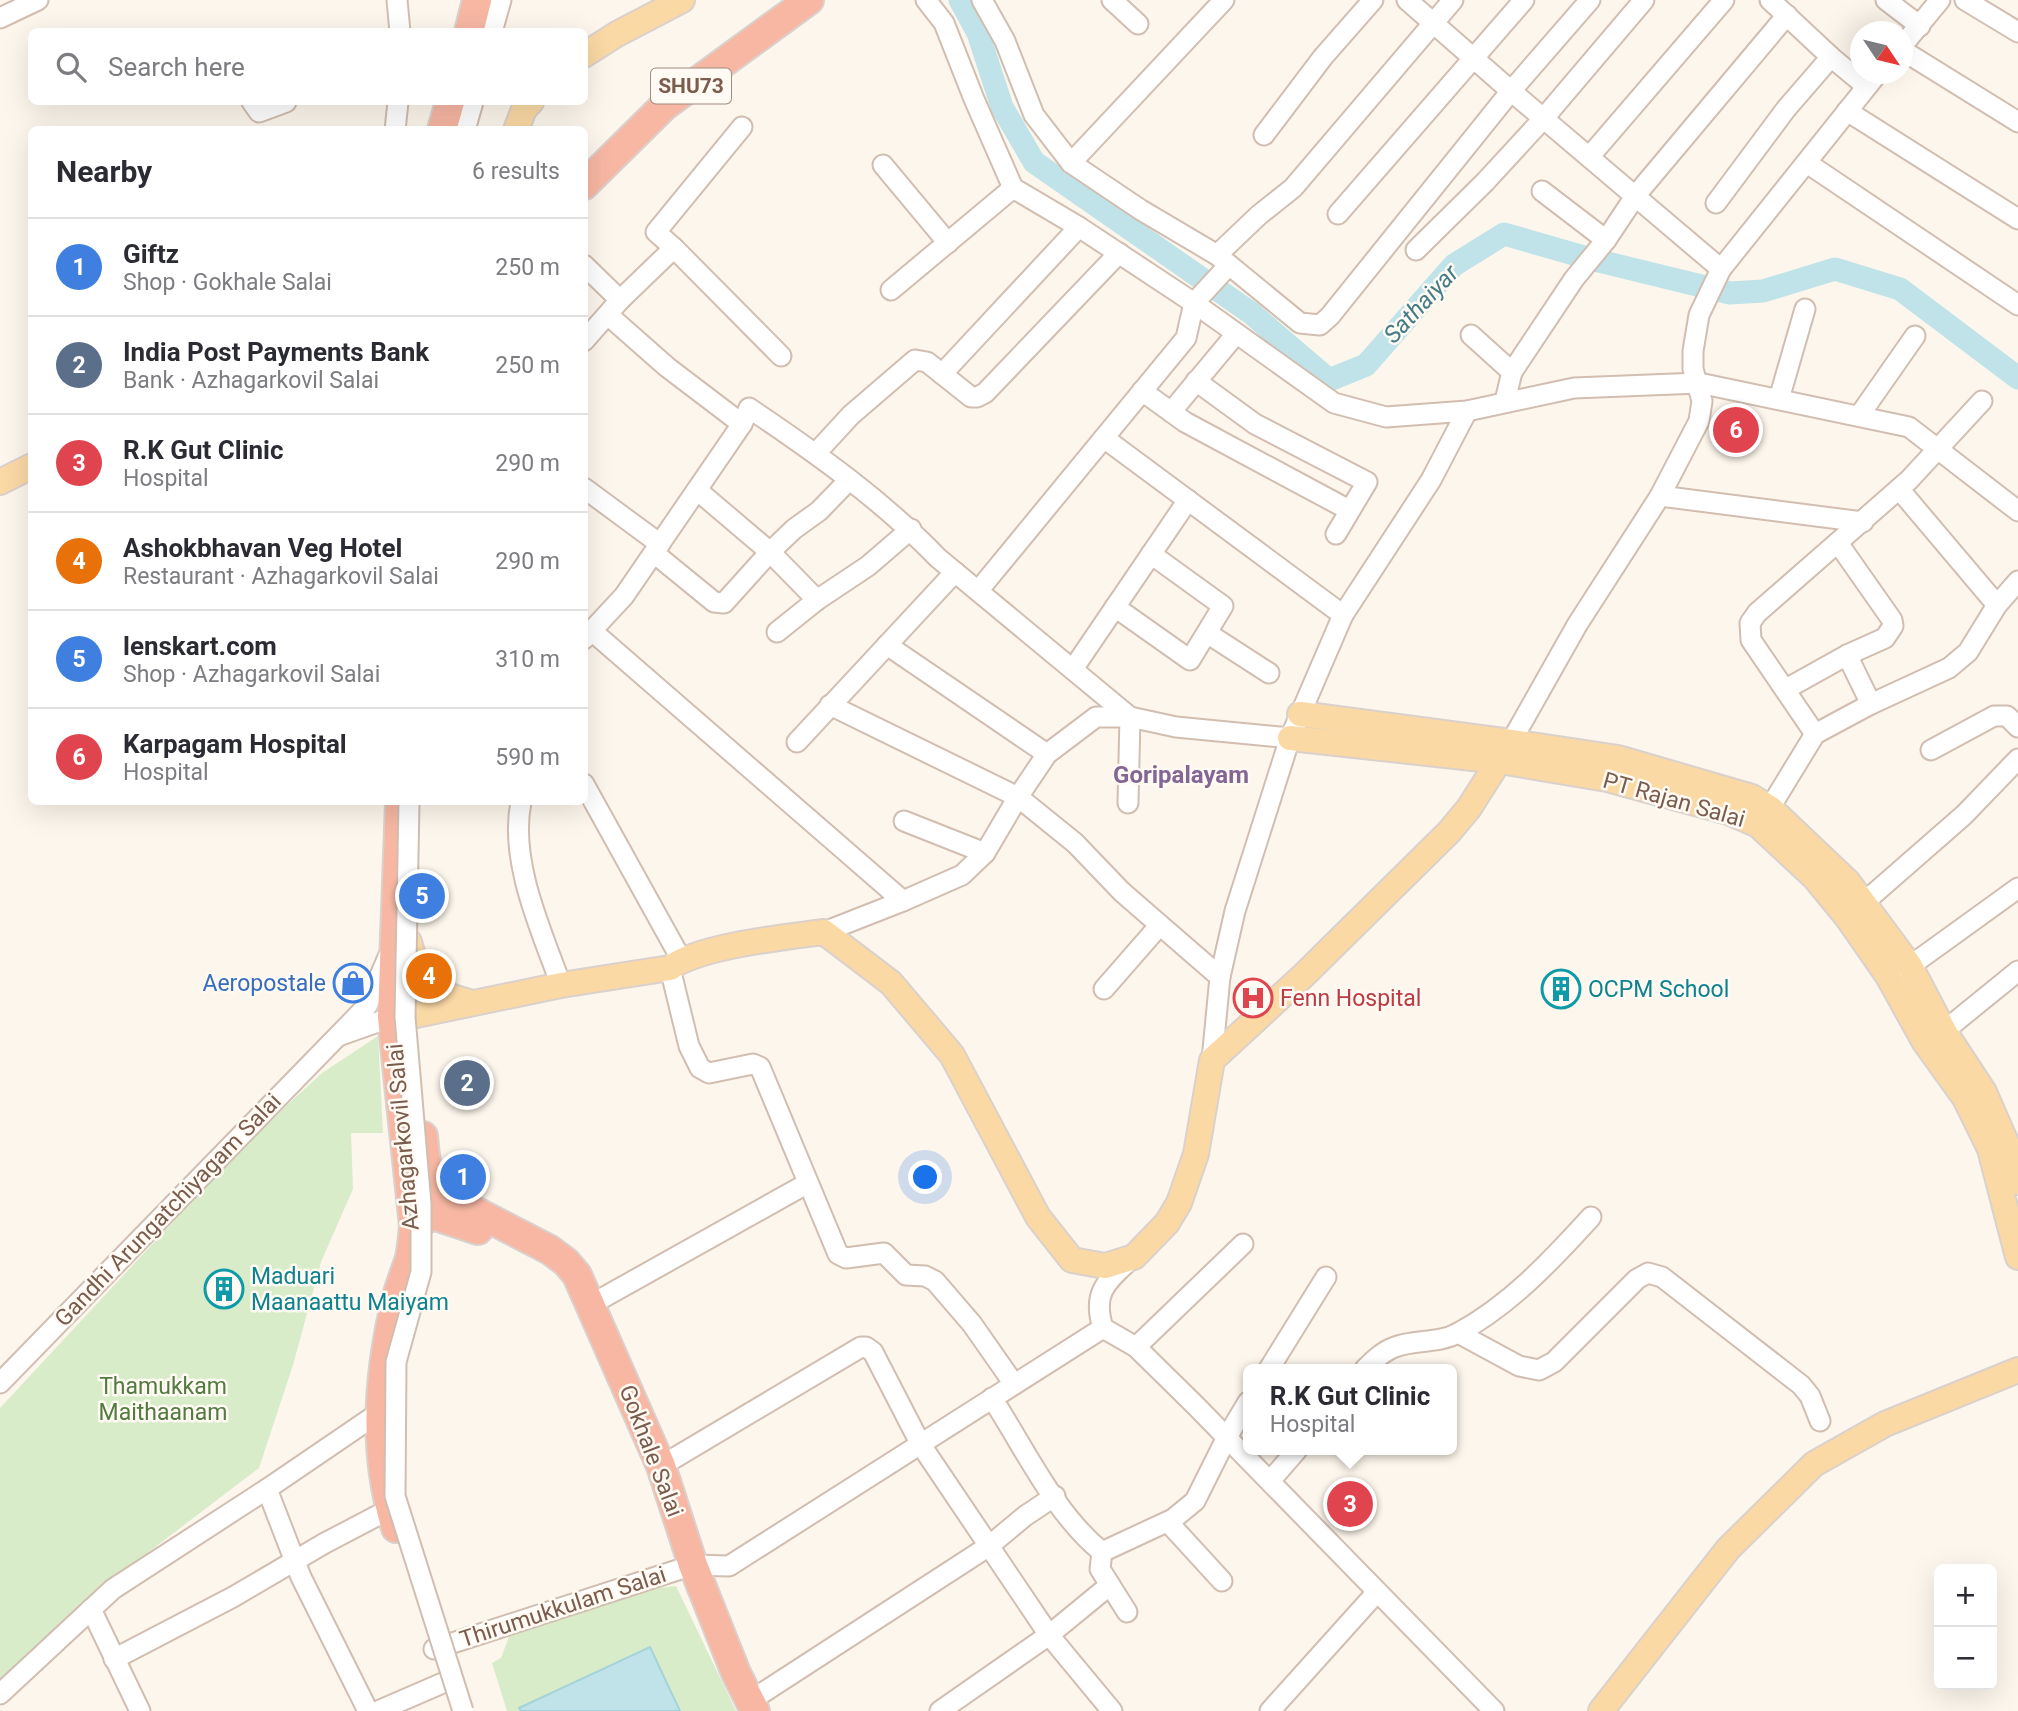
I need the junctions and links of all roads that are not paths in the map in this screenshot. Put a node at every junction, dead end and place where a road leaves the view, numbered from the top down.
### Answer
1 (38, 0) edge
2 (397, 0) edge
3 (477, 0) edge
4 (492, 0) edge
5 (501, 0) edge
6 (682, 0) edge
7 (809, 0) edge
8 (926, 0) edge
9 (982, 0) edge
10 (1112, 0) edge
11 (1224, 0) edge
12 (1373, 0) edge
13 (1407, 0) edge
14 (1454, 0) edge
15 (1524, 0) edge
16 (1590, 0) edge
17 (1644, 0) edge
18 (1724, 0) edge
19 (1770, 0) edge
20 (1885, 0) edge
21 (1940, 0) edge
22 (1965, 0) edge
23 (1787, 15) junction
24 (0, 18) edge
25 (1138, 24) dead end
26 (1433, 24) junction
27 (1920, 26) junction
28 (400, 28) edge
29 (470, 28) edge
30 (485, 28) edge
31 (493, 28) edge
32 (2018, 32) edge
33 (1913, 35) edge
34 (588, 52) edge
35 (1913, 55) edge
36 (1831, 57) junction
37 (1473, 58) junction
38 (1850, 68) edge
39 (1868, 84) edge
40 (1511, 91) junction
41 (254, 105) edge
42 (278, 105) edge
43 (398, 105) edge
44 (449, 105) edge
45 (466, 105) edge
46 (471, 105) edge
47 (528, 105) edge
48 (1847, 111) junction
49 (1543, 118) junction
50 (2018, 122) edge
51 (395, 126) edge
52 (443, 126) edge
53 (463, 126) edge
54 (463, 126) edge
55 (518, 126) edge
56 (742, 127) dead end
57 (1264, 135) dead end
58 (1590, 156) junction
59 (1071, 163) junction
60 (1807, 163) junction
61 (883, 165) dead end
62 (588, 181) edge
63 (1013, 188) junction
64 (1542, 191) dead end
65 (1636, 195) junction
66 (1716, 203) dead end
67 (1338, 215) dead end
68 (2018, 219) edge
69 (1079, 227) junction
70 (1606, 240) junction
71 (948, 243) junction
72 (674, 248) junction
73 (1416, 250) dead end
74 (1119, 253) junction
75 (1223, 260) junction
76 (1721, 269) junction
77 (588, 271) edge
78 (891, 290) dead end
79 (1194, 303) junction
80 (2018, 305) edge
81 (614, 307) junction
82 (1805, 309) dead end
83 (1236, 334) junction
84 (1471, 335) dead end
85 (588, 336) edge
86 (1915, 336) dead end
87 (781, 356) dead end
88 (1512, 372) junction
89 (942, 374) junction
90 (1196, 381) junction
91 (1699, 383) junction
92 (1142, 391) junction
93 (1779, 399) junction
94 (1505, 401) junction
95 (1982, 401) dead end
96 (1467, 411) junction
97 (1171, 412) junction
98 (1859, 416) junction
99 (743, 425) junction
100 (1104, 438) junction
101 (1939, 450) junction
102 (816, 453) junction
103 (28, 468) edge
104 (849, 480) junction
105 (0, 482) edge
106 (1899, 489) junction
107 (697, 490) junction
108 (588, 491) edge
109 (1660, 496) junction
110 (1188, 500) junction
111 (1349, 510) junction
112 (2018, 511) edge
113 (1863, 522) junction
114 (911, 529) junction
115 (1336, 534) dead end
116 (1838, 542) junction
117 (657, 548) junction
118 (770, 552) junction
119 (1151, 554) junction
120 (955, 572) junction
121 (2018, 581) edge
122 (978, 591) junction
123 (817, 600) junction
124 (1997, 605) junction
125 (1115, 607) junction
126 (1343, 615) junction
127 (777, 632) dead end
128 (1207, 633) junction
129 (588, 635) edge
130 (887, 645) junction
131 (1847, 655) junction
132 (1073, 669) junction
133 (1269, 673) dead end
134 (1786, 689) junction
135 (1871, 704) junction
136 (830, 705) junction
137 (1300, 714) junction
138 (1130, 717) junction
139 (2018, 726) edge
140 (1815, 734) junction
141 (1290, 738) junction
142 (797, 742) dead end
143 (1931, 750) dead end
144 (1506, 751) junction
145 (1048, 754) junction
146 (2018, 759) edge
147 (588, 791) edge
148 (1018, 797) junction
149 (1128, 803) dead end
150 (400, 805) edge
151 (409, 805) edge
152 (415, 805) edge
153 (520, 805) edge
154 (1765, 817) junction
155 (904, 821) dead end
156 (985, 853) junction
157 (2018, 888) edge
158 (903, 901) junction
159 (1855, 911) junction
160 (1160, 926) junction
161 (824, 932) junction
162 (402, 935) junction
163 (676, 963) junction
164 (1899, 971) junction
165 (2018, 971) edge
166 (1220, 977) junction
167 (561, 985) junction
168 (1104, 989) dead end
169 (472, 1003) junction
170 (402, 1016) junction
171 (1934, 1036) junction
172 (337, 1037) junction
173 (1212, 1060) junction
174 (2005, 1146) edge
175 (2018, 1182) edge
176 (808, 1183) junction
177 (440, 1193) joint
178 (1591, 1217) dead end
179 (414, 1226) junction
180 (504, 1227) junction
181 (1243, 1244) dead end
182 (1134, 1257) junction
183 (2018, 1257) edge
184 (1326, 1277) dead end
185 (590, 1305) junction
186 (1103, 1328) junction
187 (1458, 1334) junction
188 (1136, 1347) junction
189 (1272, 1364) edge
190 (1371, 1364) edge
191 (2018, 1370) edge
192 (0, 1383) edge
193 (1014, 1384) junction
194 (992, 1398) junction
195 (1243, 1410) edge
196 (380, 1412) junction
197 (1819, 1421) dead end
198 (1227, 1437) junction
199 (921, 1445) junction
200 (1243, 1454) edge
201 (1244, 1455) edge
202 (1293, 1455) edge
203 (661, 1466) junction
204 (1270, 1482) junction
205 (267, 1489) junction
206 (1055, 1496) junction
207 (390, 1509) junction
208 (1168, 1522) junction
209 (989, 1546) junction
210 (1102, 1552) junction
211 (293, 1560) junction
212 (693, 1565) junction
213 (1222, 1581) dead end
214 (1110, 1585) junction
215 (1377, 1592) junction
216 (91, 1609) junction
217 (1127, 1612) dead end
218 (1049, 1635) junction
219 (434, 1649) junction
220 (114, 1659) junction
221 (445, 1682) junction
222 (0, 1695) edge
223 (753, 1706) edge
224 (140, 1711) edge
225 (368, 1711) edge
226 (378, 1711) edge
227 (453, 1711) edge
228 (463, 1711) edge
229 (940, 1711) edge
230 (1112, 1711) edge
231 (1270, 1711) edge
232 (1494, 1711) edge
233 (1601, 1711) edge

1 - 24 street
2 - 28 street
3 - 29 highway
4 - 30 street
5 - 31 street
6 - 34 main road
7 - 62 highway, SHU73
8 - 63 street
9 - 59 street
10 - 25 street
11 - 59 street
12 - 57 street
13 - 26 street
14 - 26 street
15 - 37 street
16 - 40 street
17 - 49 street
18 - 58 street
19 - 23 street
20 - 27 street
21 - 27 street
22 - 32 street
23 - 36 street
23 - 65 street
26 - 37 street
26 - 75 street
27 - 33 street
35 - 50 street
36 - 38 street
36 - 66 street
37 - 40 street
37 - 67 street
39 - 48 street
40 - 49 street
40 - 75 street
41 - 42 street
43 - 51 street
44 - 52 highway
45 - 53 street
46 - 54 street
47 - 55 main road
48 - 60 street
48 - 68 street
49 - 58 street
49 - 73 street
56 - 72 street
58 - 65 street
59 - 75 street
60 - 76 street
60 - 80 street
61 - 71 street
63 - 69 street
63 - 71 street
64 - 70 street
65 - 70 street
65 - 76 street
69 - 74 street
69 - 89 street
70 - 88 street
71 - 78 street
72 - 81 street
72 - 87 street
74 - 79 street
74 - 89 street
75 - 79 street
76 - 91 street
77 - 81 street
79 - 83 street
79 - 92 street
81 - 85 street
81 - 99 street
82 - 93 street
83 - 90 street
83 - 96 street
84 - 88 street
86 - 98 street
88 - 94 street
89 - 102 street
90 - 97 street
90 - 111 street
91 - 93 street
91 - 94 street
91 - 109 street
92 - 97 street
92 - 100 street
93 - 98 street
94 - 96 street
95 - 101 street
96 - 126 street
97 - 111 street
98 - 101 street
99 - 102 street
99 - 107 street
100 - 110 street
100 - 122 street
101 - 106 street
101 - 112 street
102 - 104 street
103 - 105 main road
104 - 114 street
104 - 118 street
106 - 113 street
106 - 124 street
107 - 117 street
107 - 118 street
108 - 117 street
109 - 113 street
109 - 144 street
110 - 119 street
110 - 126 street
111 - 115 street
113 - 116 street
114 - 120 street
114 - 123 street
116 - 131 street
116 - 134 street
117 - 118 street
117 - 129 street
118 - 123 street
119 - 125 street
119 - 128 street
120 - 122 street
120 - 130 street
121 - 124 street
122 - 132 street
123 - 127 street
124 - 135 street
125 - 128 street
125 - 132 street
126 - 137 street
128 - 133 street
129 - 158 street
130 - 136 street
130 - 145 street
131 - 134 street
131 - 135 street
132 - 138 street
134 - 140 street
135 - 140 street
136 - 142 street
136 - 148 street
137 - 141 street
137 - 144 main road, PT Rajan Salai
138 - 141 street
138 - 145 street
138 - 149 street
139 - 143 street
140 - 154 street
141 - 144 main road, PT Rajan Salai
141 - 166 street
144 - 154 main road, PT Rajan Salai
144 - 173 main road
145 - 148 street
146 - 159 street
147 - 163 street
148 - 156 street
148 - 160 street
150 - 162 highway, Azhagarkovil Salai
151 - 228 street, bridge
152 - 162 highway, Azhagarkovil Salai
153 - 167 street
154 - 159 main road, PT Rajan Salai
155 - 156 street
156 - 158 street
157 - 164 street
158 - 161 street
159 - 164 main road, PT Rajan Salai
160 - 166 street
160 - 168 street
161 - 163 main road
161 - 182 main road
162 - 169 main road
162 - 170 highway, Azhagarkovil Salai
162 - 172 street, Gandhi Arungatchiyagam Salai
163 - 167 main road
163 - 176 street
164 - 171 main road, PT Rajan Salai
165 - 171 street
166 - 173 street
167 - 169 main road
169 - 170 main road
170 - 172 street, Gandhi Arungatchiyagam Salai
170 - 177 highway, Azhagarkovil Salai
170 - 179 highway, Azhagarkovil Salai
171 - 174 main road, PT Rajan Salai
172 - 192 street, Gandhi Arungatchiyagam Salai
173 - 182 main road
174 - 175 main road, PT Rajan Salai
174 - 183 main road, PT Rajan Salai
176 - 185 street
176 - 193 street
177 - 180 highway, Gokhale Salai
178 - 187 street
179 - 180 highway, Gokhale Salai
179 - 196 highway, Azhagarkovil Salai
180 - 185 highway, Gokhale Salai
181 - 188 street
182 - 186 street
184 - 189 street
185 - 203 highway, Gokhale Salai
186 - 188 street
186 - 193 street, Thirumukkulam Salai
187 - 190 street
187 - 197 street
188 - 198 street
191 - 233 main road
193 - 194 street, Thirumukkulam Salai
194 - 199 street, Thirumukkulam Salai
194 - 206 street
195 - 198 street
196 - 205 street
196 - 207 highway, Azhagarkovil Salai
198 - 200 street
198 - 208 street
199 - 203 street
199 - 209 street
199 - 212 street, Thirumukkulam Salai
201 - 204 street
202 - 204 street
203 - 212 highway, Gokhale Salai
204 - 215 street
205 - 211 street
205 - 216 street
206 - 209 street
206 - 210 street
207 - 211 street
207 - 219 highway, Azhagarkovil Salai
208 - 210 street
208 - 213 street
209 - 218 street
209 - 223 street
210 - 214 street
211 - 220 street
211 - 225 street
212 - 219 street, Thirumukkulam Salai
212 - 223 highway, Gokhale Salai
214 - 217 street
214 - 218 street
215 - 231 street
215 - 232 street
216 - 220 street
216 - 222 street
218 - 229 street
218 - 230 street
219 - 221 highway, Azhagarkovil Salai
220 - 224 street
221 - 226 street
221 - 227 highway, Azhagarkovil Salai

